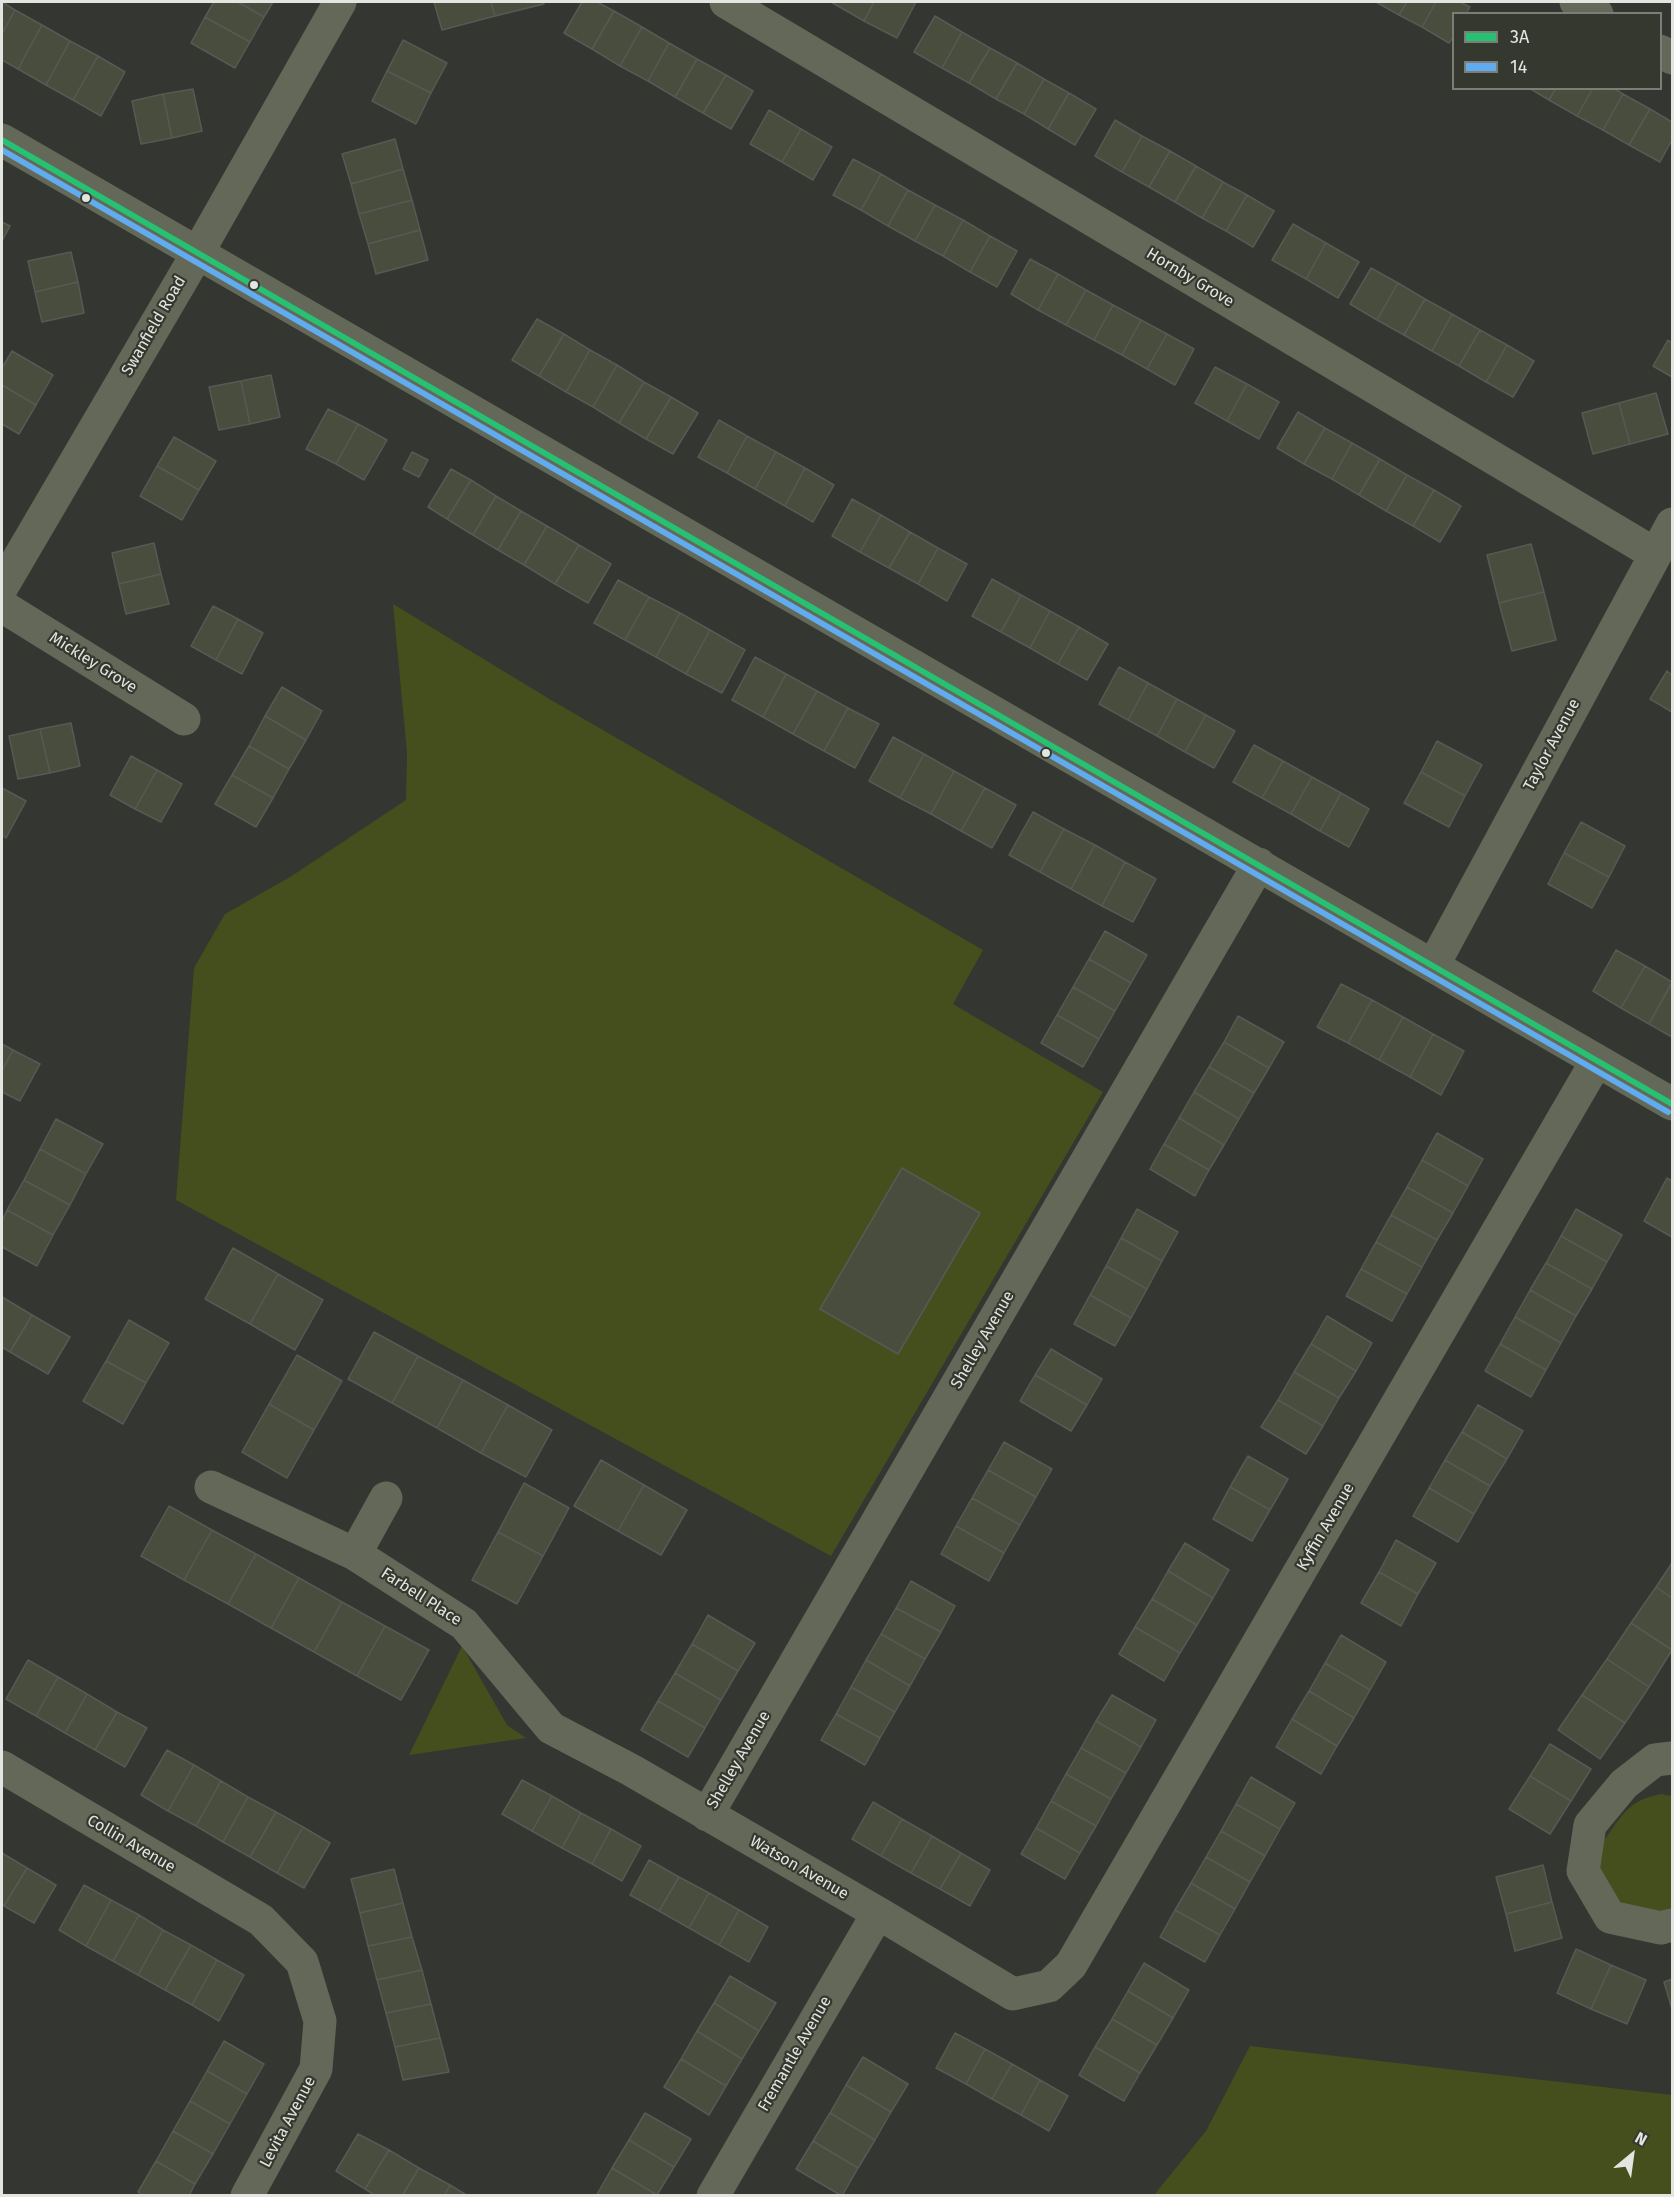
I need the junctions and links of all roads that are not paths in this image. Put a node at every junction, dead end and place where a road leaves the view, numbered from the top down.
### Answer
1 (340, 2) edge
2 (726, 2) edge
3 (1576, 2) edge
4 (1594, 12) edge
5 (2, 140) edge
6 (197, 254) junction
7 (1672, 524) edge
8 (1655, 555) junction
9 (2, 587) edge
10 (2, 606) edge
11 (184, 719) dead end
12 (1260, 864) junction
13 (1433, 966) junction
14 (1596, 1062) junction
15 (1672, 1104) edge
16 (211, 1487) dead end
17 (386, 1498) dead end
18 (355, 1554) junction
19 (551, 1728) joint
20 (1672, 1758) edge
21 (2, 1767) edge
22 (707, 1815) junction
23 (878, 1913) junction
24 (261, 1920) joint
25 (1672, 1925) edge
26 (1049, 1986) joint
27 (257, 2192) edge
28 (713, 2196) edge

1 - 6 street, Swanfield Road
2 - 8 street, Hornby Grove
3 - 4 street
5 - 6 street
6 - 9 street, Swanfield Road
6 - 12 street
7 - 8 street, Taylor Avenue
8 - 13 street, Taylor Avenue
10 - 11 street, Mickley Grove
12 - 13 street
12 - 22 street, Shelley Avenue
13 - 14 street
14 - 15 street
14 - 26 street, Kyffin Avenue
16 - 18 street, Farbell Place
17 - 18 street
18 - 19 street, Farbell Place
19 - 22 street, Watson Avenue
20 - 25 street
21 - 24 street, Collin Avenue
22 - 23 street, Watson Avenue
23 - 26 street, Watson Avenue
23 - 28 street, Fremantle Avenue
24 - 27 street, Levita Avenue

